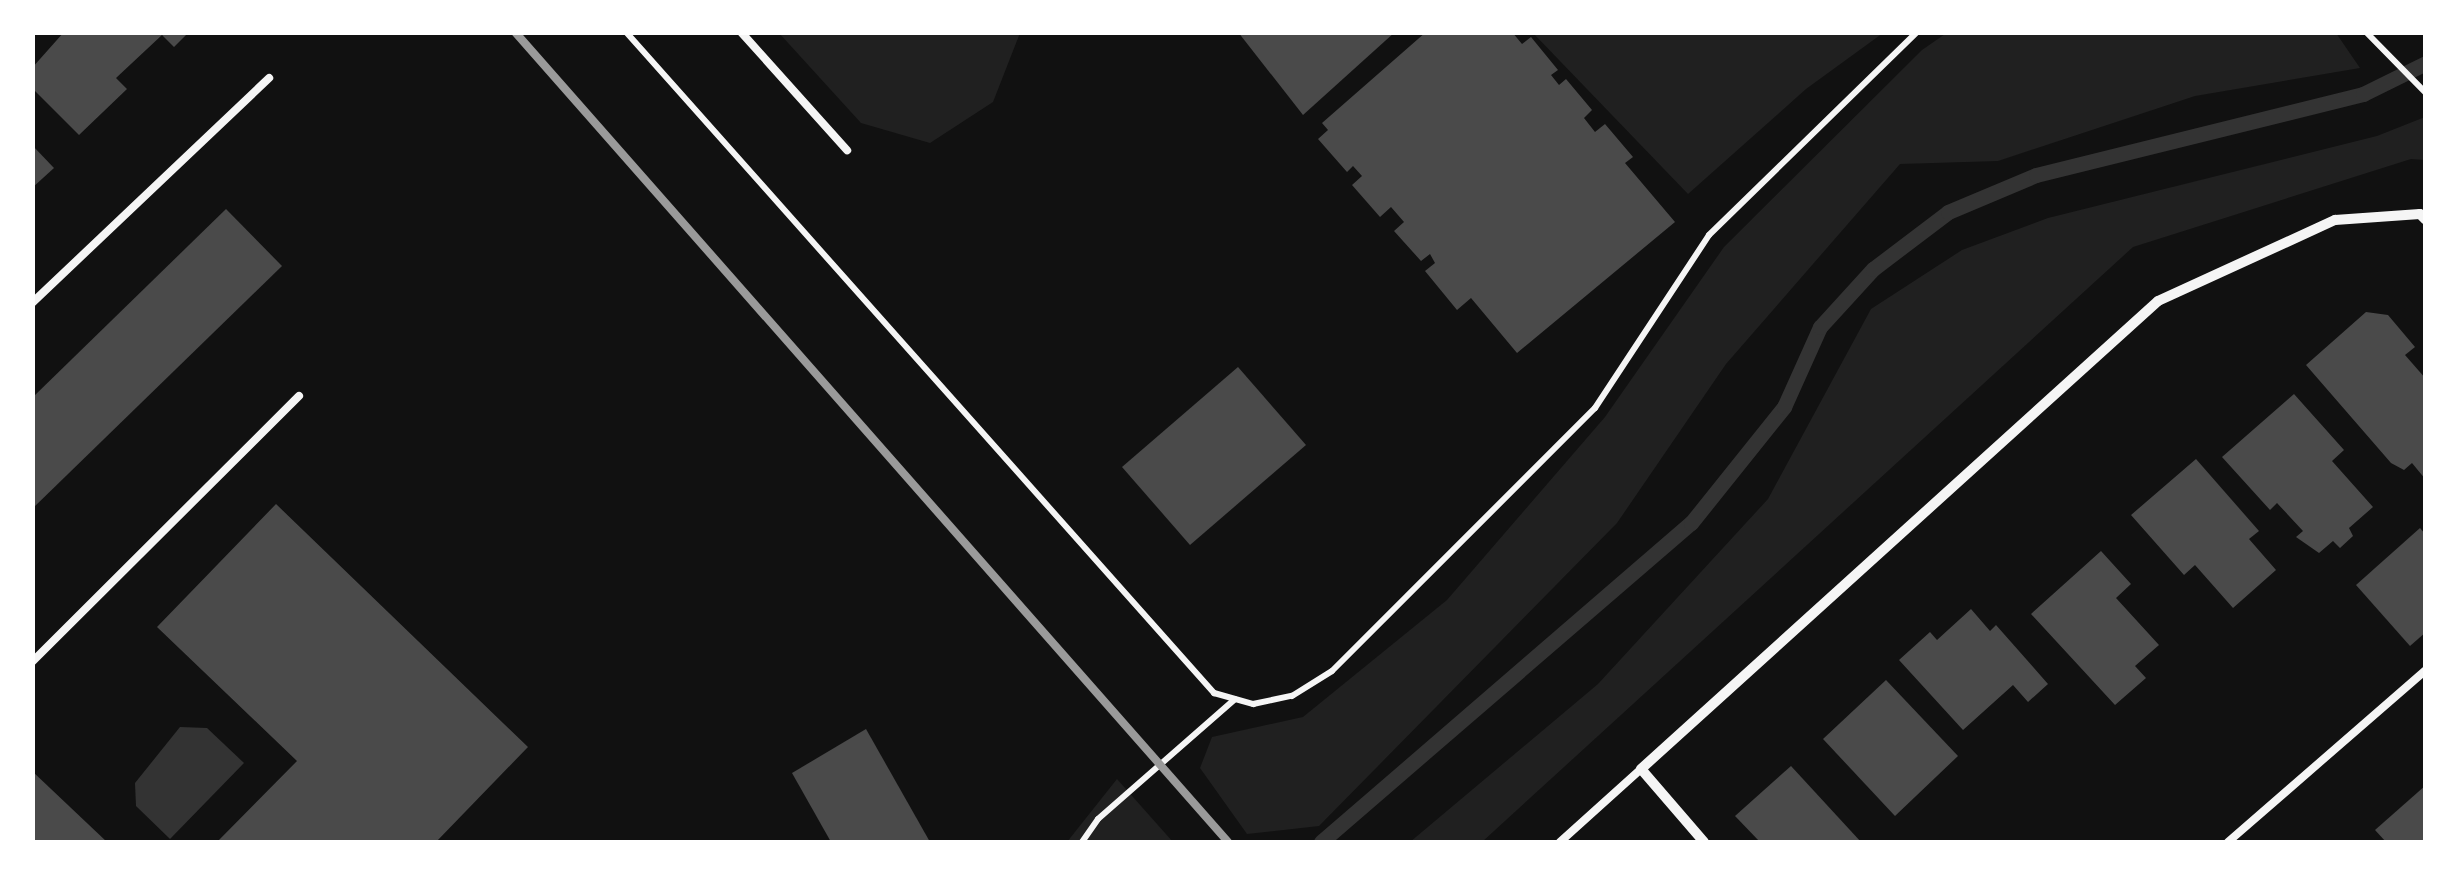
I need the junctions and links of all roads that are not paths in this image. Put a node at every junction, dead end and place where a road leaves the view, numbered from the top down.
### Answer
1 (741, 32) edge
2 (269, 78) dead end
3 (847, 150) dead end
4 (2423, 217) edge
5 (32, 303) edge
6 (299, 396) dead end
7 (32, 662) edge
8 (2426, 670) edge
9 (1640, 768) junction
10 (1560, 842) edge
11 (1704, 842) edge
12 (2228, 842) edge

1 - 3 lane
2 - 5 lane
4 - 9 street
6 - 7 lane
8 - 12 lane
9 - 10 lane
9 - 11 street

